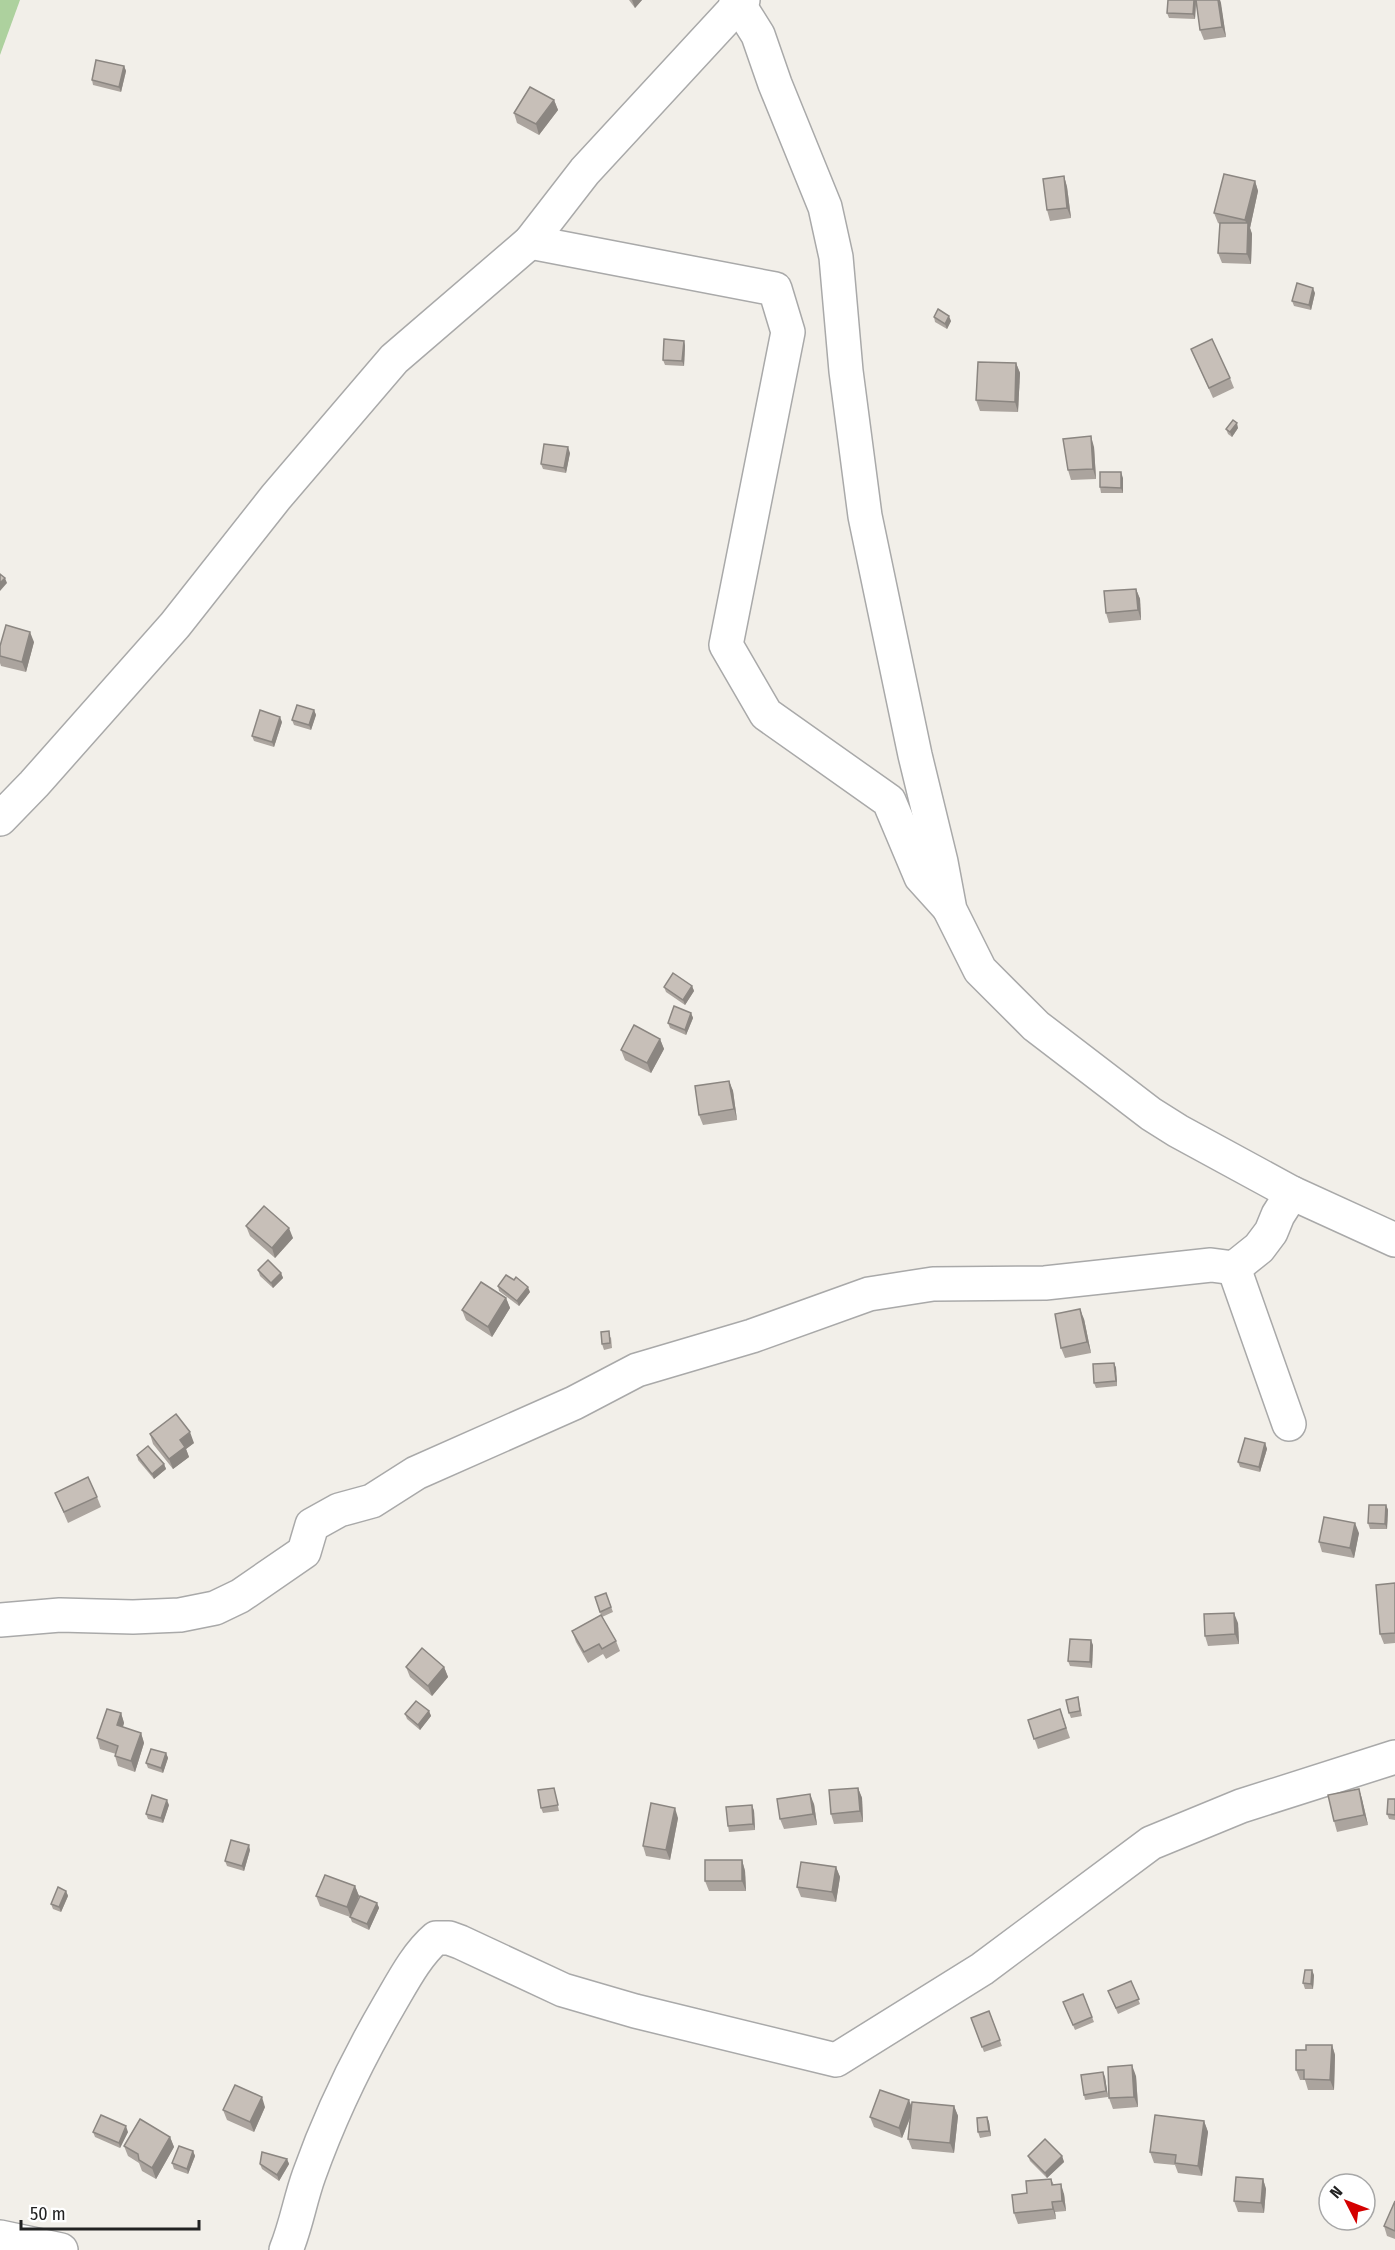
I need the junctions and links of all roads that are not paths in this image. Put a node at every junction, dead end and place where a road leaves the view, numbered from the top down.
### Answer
1 (739, 1) edge
2 (530, 242) junction
3 (0, 819) edge
4 (950, 910) junction
5 (1292, 1193) junction
6 (1395, 1240) edge
7 (1234, 1268) junction
8 (1289, 1424) dead end
9 (0, 1620) edge
10 (1395, 1757) edge
11 (0, 2237) edge
12 (61, 2250) edge
13 (286, 2250) edge

1 - 2 street
1 - 4 street
2 - 3 street
2 - 4 street
4 - 5 street
5 - 6 street
5 - 7 street
7 - 8 street
7 - 9 street
10 - 13 street
11 - 12 street

